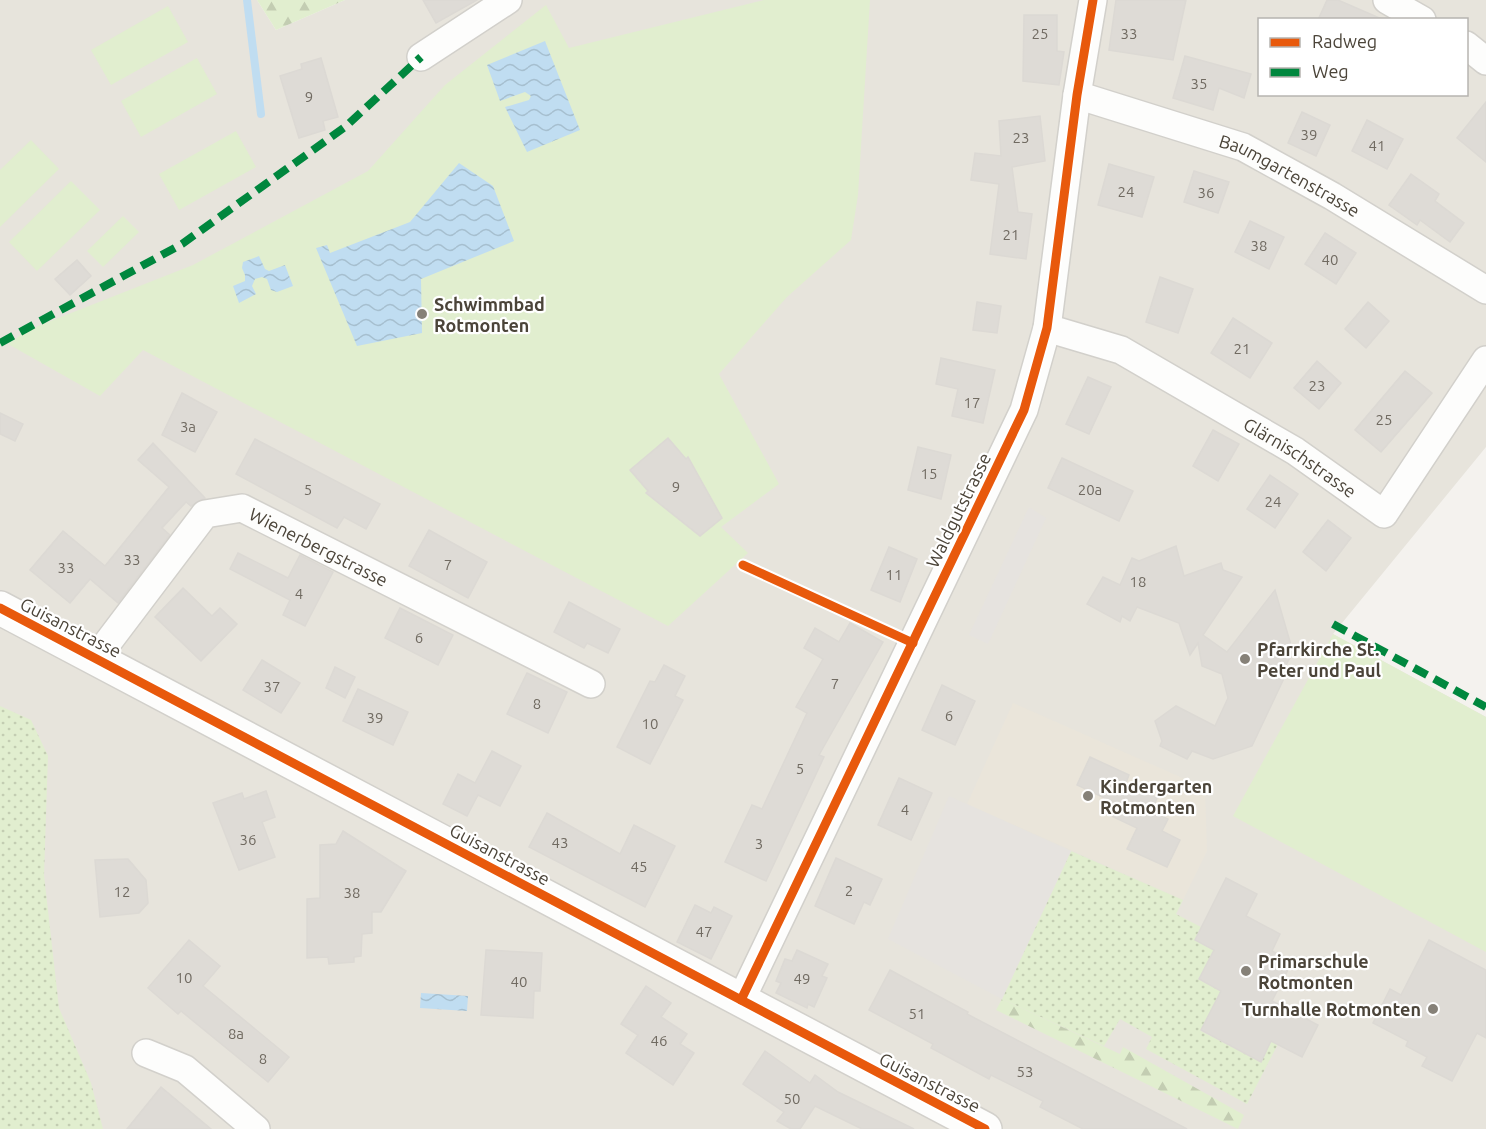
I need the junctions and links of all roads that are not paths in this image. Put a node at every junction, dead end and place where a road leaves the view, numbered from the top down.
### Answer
1 (507, 0) edge
2 (1093, 0) edge
3 (1387, 0) edge
4 (1418, 18) edge
5 (1468, 46) edge
6 (422, 57) dead end
7 (1486, 61) edge
8 (1077, 95) junction
9 (1486, 290) edge
10 (1047, 328) junction
11 (1486, 360) edge
12 (0, 608) edge
13 (96, 658) junction
14 (591, 684) dead end
15 (741, 1000) junction
16 (146, 1053) dead end
17 (256, 1129) edge
18 (985, 1129) edge

1 - 6 street
2 - 8 street, Waldgutstrasse
3 - 4 street
5 - 7 street
8 - 9 street, Baumgartenstrasse
8 - 10 street, Waldgutstrasse
10 - 11 street, Glärnischstrasse
10 - 15 street, Waldgutstrasse
12 - 13 street, Guisanstrasse
13 - 14 street, Wienerbergstrasse
13 - 15 street, Guisanstrasse
15 - 18 street, Guisanstrasse
16 - 17 street

